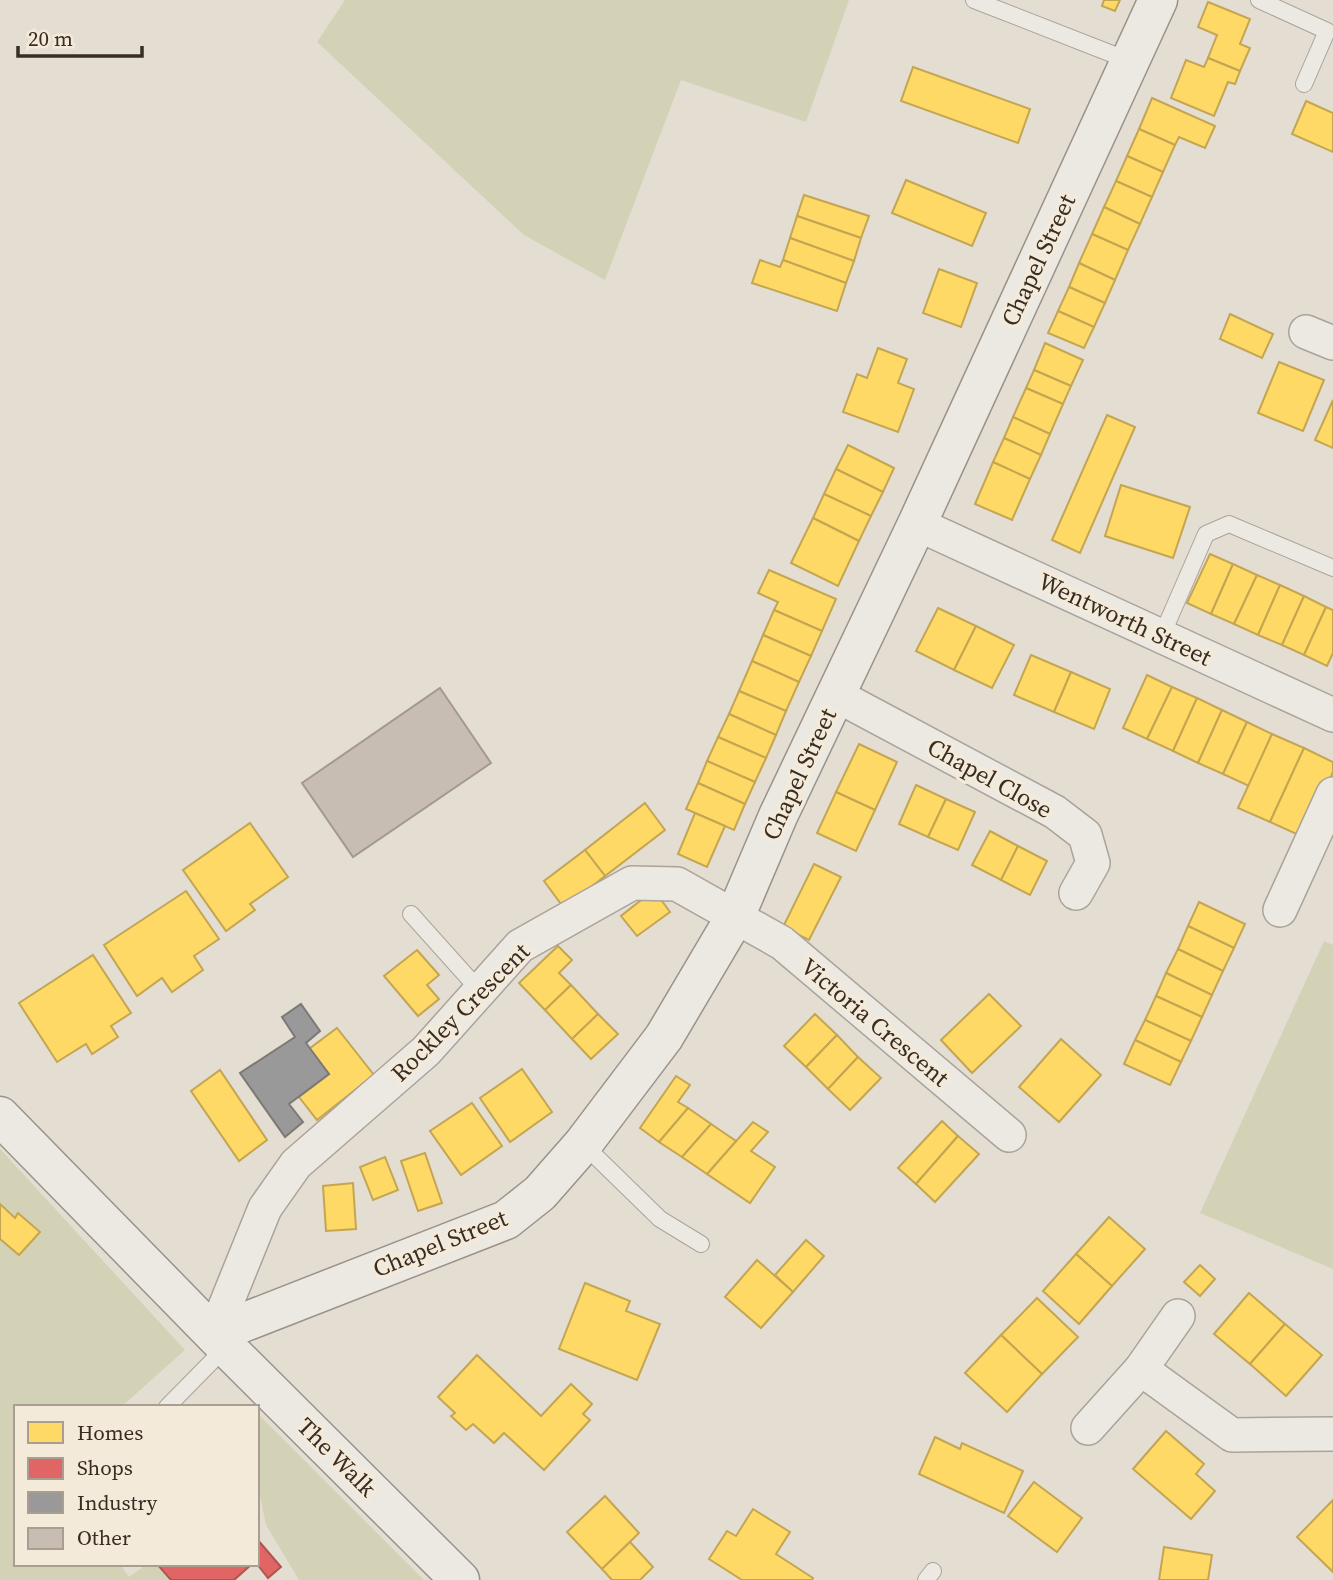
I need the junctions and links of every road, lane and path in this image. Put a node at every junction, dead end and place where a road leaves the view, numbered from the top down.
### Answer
1 (974, 0) edge
2 (1158, 0) edge
3 (1259, 0) edge
4 (1330, 23) edge
5 (1130, 61) junction
6 (1304, 84) dead end
7 (917, 524) junction
8 (1333, 568) edge
9 (1162, 635) junction
10 (836, 695) junction
11 (1333, 715) edge
12 (1333, 794) edge
13 (1076, 893) dead end
14 (1280, 910) dead end
15 (411, 914) dead end
16 (735, 917) junction
17 (480, 991) junction
18 (0, 1115) edge
19 (1009, 1135) dead end
20 (583, 1144) junction
21 (701, 1244) dead end
22 (1178, 1316) dead end
23 (220, 1341) junction
24 (1141, 1369) junction
25 (169, 1405) edge
26 (1088, 1428) dead end
27 (1333, 1434) edge
28 (460, 1580) edge

1 - 5 lane
2 - 5 street, Chapel Street
3 - 4 lane
4 - 6 lane
5 - 7 street, Chapel Street
7 - 9 street, Wentworth Street
7 - 10 street, Chapel Street
8 - 9 lane
9 - 11 street, Wentworth Street
10 - 13 street, Chapel Close
10 - 16 street, Chapel Street
12 - 14 street
15 - 17 lane
16 - 17 street, Rockley Crescent
16 - 19 street, Victoria Crescent
16 - 20 street, Chapel Street
17 - 23 street, Rockley Crescent
18 - 23 street, The Walk
20 - 21 lane
20 - 23 street, Chapel Street
22 - 24 street
23 - 25 lane
23 - 28 street, The Walk
24 - 26 street
24 - 27 street

